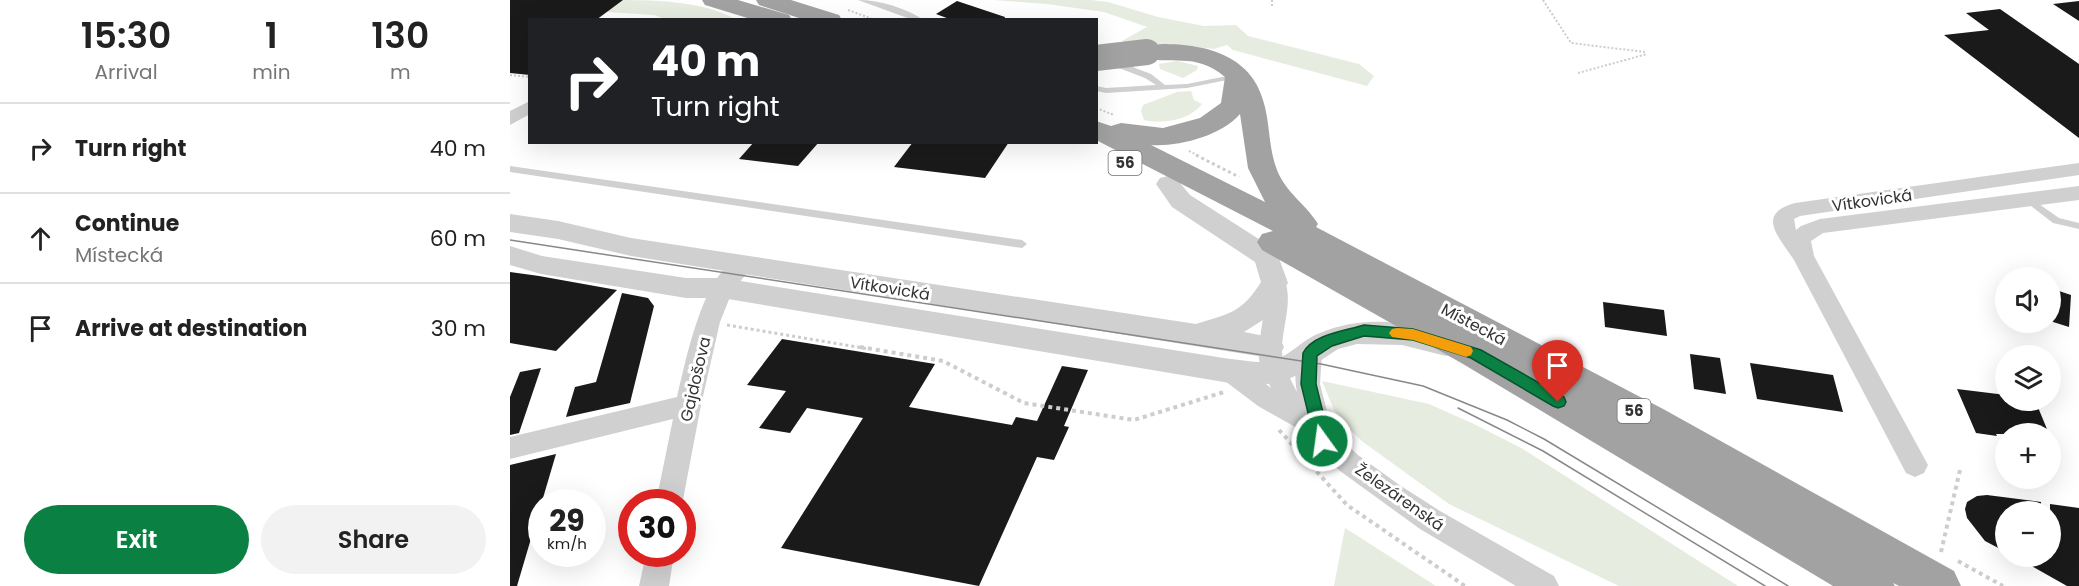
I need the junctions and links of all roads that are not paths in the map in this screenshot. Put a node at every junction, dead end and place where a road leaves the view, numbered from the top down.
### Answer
1 (708, 0) edge
2 (713, 0) edge
3 (767, 0) edge
4 (796, 0) edge
5 (862, 0) edge
6 (893, 0) edge
7 (883, 5) junction
8 (824, 17) edge
9 (746, 18) edge
10 (774, 18) edge
11 (916, 18) edge
12 (1106, 61) edge
13 (1238, 76) junction
14 (1163, 87) junction
15 (1098, 89) edge
16 (528, 106) edge
17 (510, 119) edge
18 (1098, 127) edge
19 (1098, 128) edge
20 (1087, 144) edge
21 (510, 169) edge
22 (2079, 169) edge
23 (2007, 181) junction
24 (1168, 184) junction
25 (2079, 193) edge
26 (2029, 200) junction
27 (510, 223) edge
28 (2079, 226) edge
29 (1022, 244) dead end
30 (1324, 244) junction
31 (510, 255) edge
32 (1803, 256) junction
33 (742, 265) junction
34 (1275, 283) junction
35 (722, 288) junction
36 (1190, 336) junction
37 (1310, 353) junction
38 (1475, 354) junction
39 (1273, 360) junction
40 (1230, 381) junction
41 (688, 405) junction
42 (1315, 432) junction
43 (510, 448) edge
44 (1915, 465) dead end
45 (672, 489) edge
46 (658, 567) edge
47 (654, 586) edge
48 (1544, 586) edge
49 (1873, 586) edge
50 (1939, 586) edge

1 - 9 highway
2 - 10 highway
3 - 8 highway
4 - 8 lane
5 - 7 lane
6 - 7 lane
7 - 11 lane
12 - 13 highway, bridge
12 - 14 lane
13 - 14 lane
13 - 18 highway
13 - 30 highway
14 - 15 lane
16 - 17 street
19 - 30 highway, Místecká / 56
20 - 24 highway, Místecká / 56
21 - 29 lane
22 - 23 street, Vítkovická
23 - 26 street
23 - 32 street, Vítkovická
24 - 34 street
24 - 38 highway, Místecká / 56
25 - 26 street, Vítkovická
26 - 28 lane
26 - 32 street, Vítkovická
27 - 33 street, Vítkovická
30 - 50 highway, Místecká / 56
31 - 35 street, Vítkovická
32 - 44 street, Vítkovická
33 - 35 street, Gajdošova
33 - 36 street, Vítkovická
34 - 36 street
34 - 39 street
35 - 40 street, Vítkovická
35 - 41 street, Gajdošova
36 - 39 street, Vítkovická
37 - 38 street
37 - 39 street
37 - 42 street
38 - 49 highway, Místecká / 56
39 - 40 street, Vítkovická
39 - 42 street, Železárenská
40 - 42 street
41 - 43 street
41 - 45 street, Gajdošova
42 - 48 street, Železárenská
46 - 47 street

